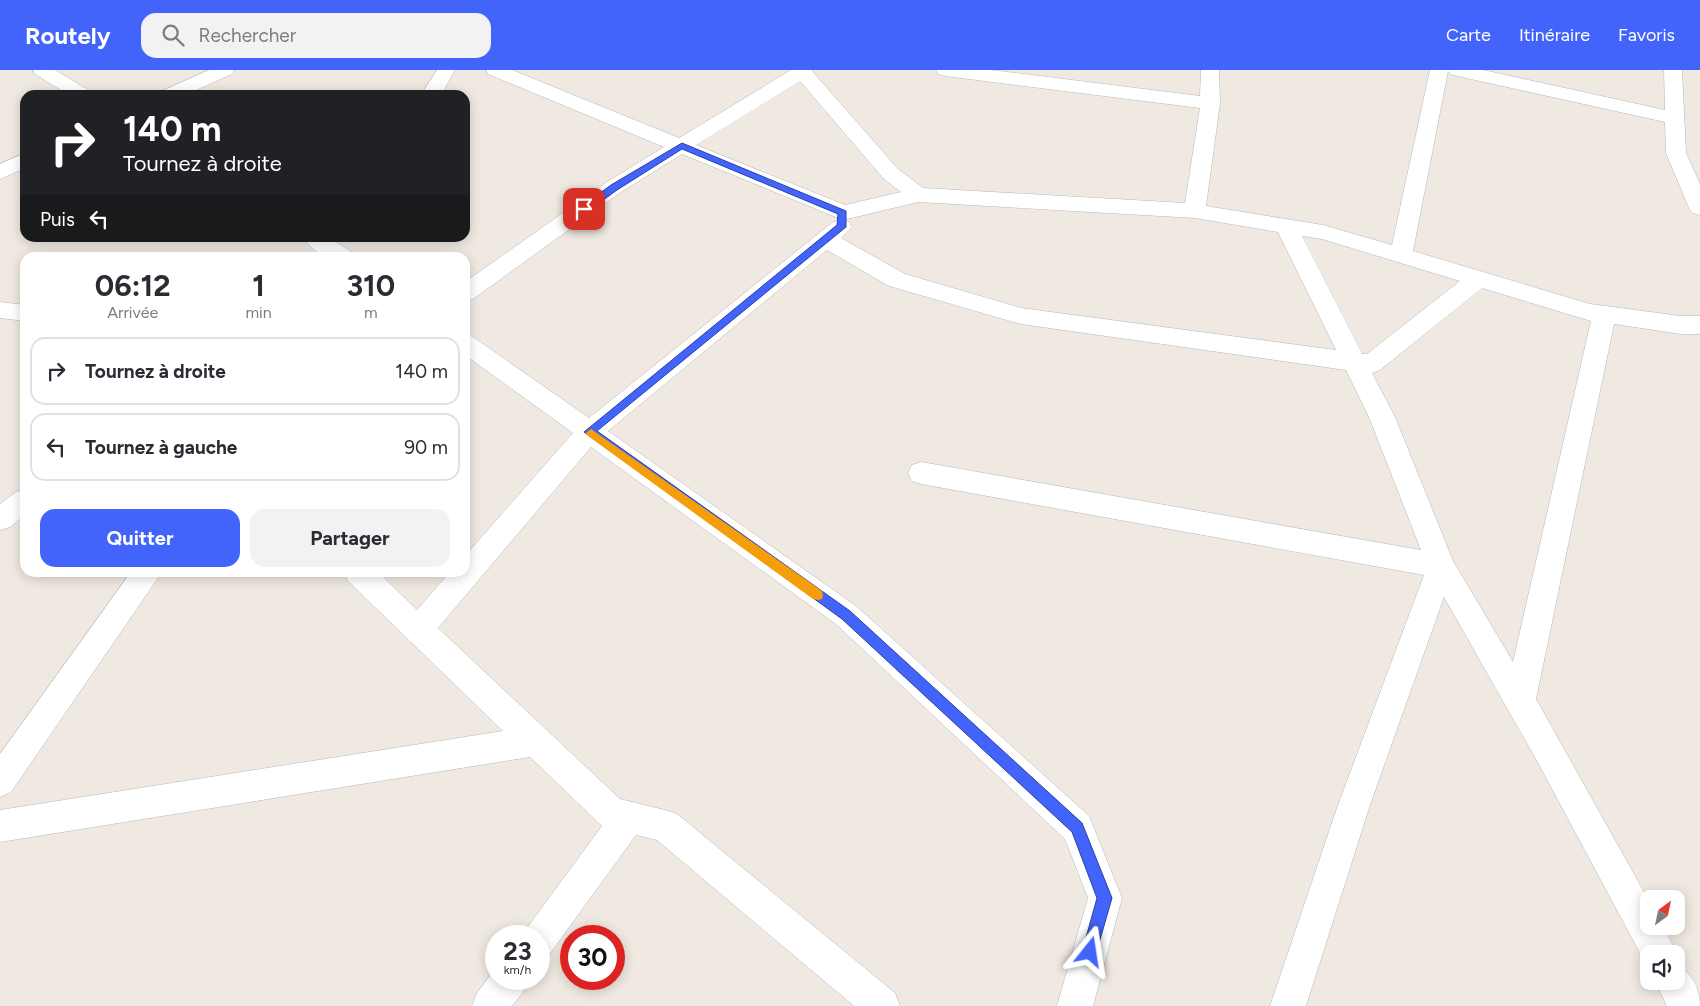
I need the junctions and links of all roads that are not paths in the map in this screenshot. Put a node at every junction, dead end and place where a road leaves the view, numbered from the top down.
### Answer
1 (42, 70) edge
2 (224, 70) edge
3 (446, 70) edge
4 (495, 70) edge
5 (802, 70) edge
6 (945, 70) edge
7 (1210, 70) edge
8 (1439, 70) edge
9 (1457, 70) edge
10 (1673, 70) edge
11 (75, 90) edge
12 (180, 90) edge
13 (434, 90) edge
14 (1210, 103) junction
15 (1675, 118) junction
16 (682, 146) junction
17 (20, 162) edge
18 (0, 172) edge
19 (918, 195) junction
20 (1700, 208) edge
21 (1196, 211) junction
22 (843, 213) junction
23 (1286, 226) junction
24 (826, 239) junction
25 (1401, 255) junction
26 (1478, 278) junction
27 (470, 290) edge
28 (0, 310) edge
29 (20, 312) edge
30 (1604, 314) junction
31 (1700, 325) edge
32 (470, 347) edge
33 (1354, 362) junction
34 (589, 432) junction
35 (921, 473) dead end
36 (20, 504) edge
37 (0, 519) edge
38 (1441, 566) junction
39 (470, 570) edge
40 (144, 577) edge
41 (363, 577) edge
42 (464, 577) edge
43 (418, 630) junction
44 (1520, 701) junction
45 (535, 741) junction
46 (0, 781) edge
47 (629, 817) junction
48 (0, 826) edge
49 (550, 925) edge
50 (1654, 945) edge
51 (502, 990) edge
52 (1679, 990) edge
53 (870, 1002) edge
54 (490, 1006) edge
55 (1075, 1006) edge
56 (1288, 1006) edge
57 (1687, 1006) edge

1 - 11 street
2 - 12 street
3 - 13 street
4 - 16 street
5 - 16 street
5 - 19 street
6 - 14 street
7 - 14 street
8 - 25 street
9 - 15 street
10 - 15 street
14 - 21 street
15 - 20 street
16 - 22 street
16 - 27 street
17 - 18 street
19 - 21 street
19 - 22 street
21 - 23 street
22 - 24 street
23 - 25 street
23 - 33 street
24 - 33 street
24 - 34 street
25 - 26 street
26 - 30 street
26 - 33 street
28 - 29 street
30 - 31 street
30 - 44 street
32 - 34 street
33 - 38 street
34 - 39 street
34 - 55 street
35 - 38 street
36 - 37 street
38 - 44 street
38 - 56 street
40 - 46 street
41 - 43 street
42 - 43 street
43 - 45 street
44 - 50 street
45 - 47 street
45 - 48 street
47 - 49 street
47 - 53 street
51 - 54 street
52 - 57 street

